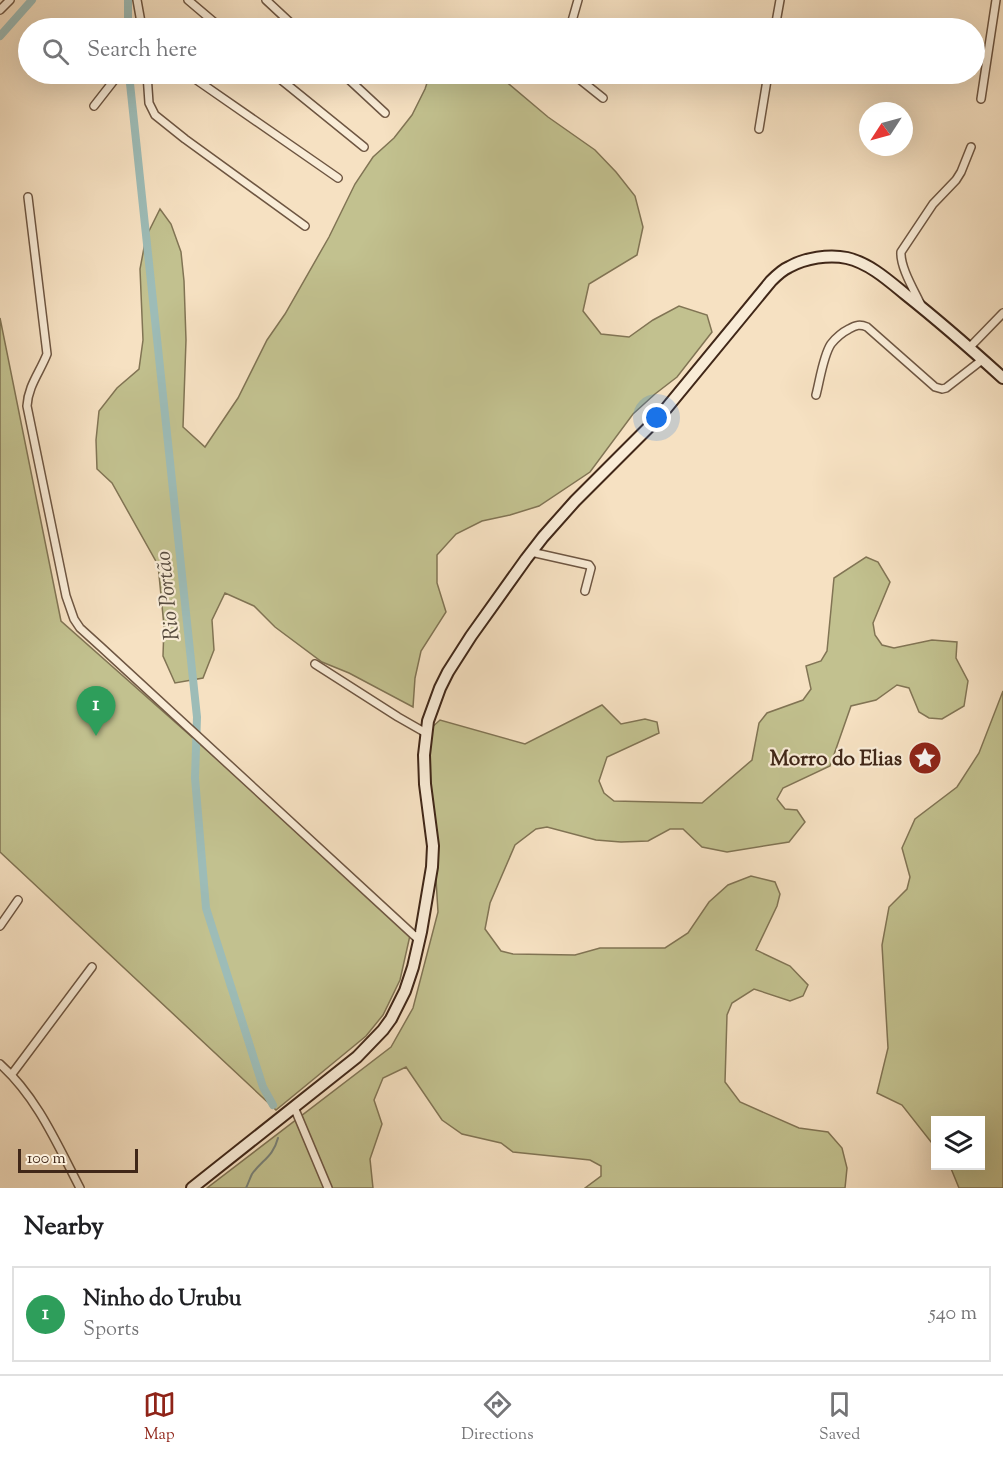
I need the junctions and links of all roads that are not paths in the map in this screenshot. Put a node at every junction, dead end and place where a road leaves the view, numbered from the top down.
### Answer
1 (10, 0) edge
2 (137, 0) edge
3 (188, 0) edge
4 (266, 0) edge
5 (578, 0) edge
6 (780, 0) edge
7 (996, 0) edge
8 (0, 10) edge
9 (140, 18) edge
10 (209, 18) edge
11 (285, 18) edge
12 (573, 18) edge
13 (777, 18) edge
14 (985, 73) edge
15 (111, 84) edge
16 (148, 84) edge
17 (202, 84) edge
18 (286, 84) edge
19 (354, 84) edge
20 (586, 84) edge
21 (766, 84) edge
22 (983, 84) edge
23 (603, 98) dead end
24 (981, 99) dead end
25 (94, 106) dead end
26 (385, 113) dead end
27 (759, 129) dead end
28 (364, 147) dead end
29 (971, 147) dead end
30 (338, 178) dead end
31 (28, 197) dead end
32 (305, 226) dead end
33 (922, 307) junction
34 (1003, 313) edge
35 (969, 348) junction
36 (982, 360) junction
37 (1003, 378) edge
38 (816, 395) dead end
39 (531, 552) junction
40 (585, 591) dead end
41 (315, 664) dead end
42 (426, 733) junction
43 (18, 900) dead end
44 (0, 926) edge
45 (419, 940) junction
46 (92, 967) dead end
47 (0, 1064) edge
48 (12, 1074) junction
49 (294, 1107) junction
50 (80, 1188) edge
51 (192, 1188) edge
52 (328, 1188) edge

1 - 8 street
2 - 9 street
3 - 10 street
4 - 11 street
5 - 12 street
6 - 13 street
7 - 14 street
15 - 25 street
16 - 32 street
17 - 30 street
18 - 28 street
19 - 26 street
20 - 23 street
21 - 27 street
22 - 24 street
29 - 33 street
31 - 45 street
33 - 35 main road
33 - 39 main road
34 - 35 street
35 - 36 main road
36 - 37 main road
36 - 38 street
39 - 40 street
39 - 42 main road
41 - 42 street
42 - 45 main road
43 - 44 street
45 - 49 main road
46 - 48 street
47 - 48 street
48 - 50 street
49 - 51 main road
49 - 52 street

